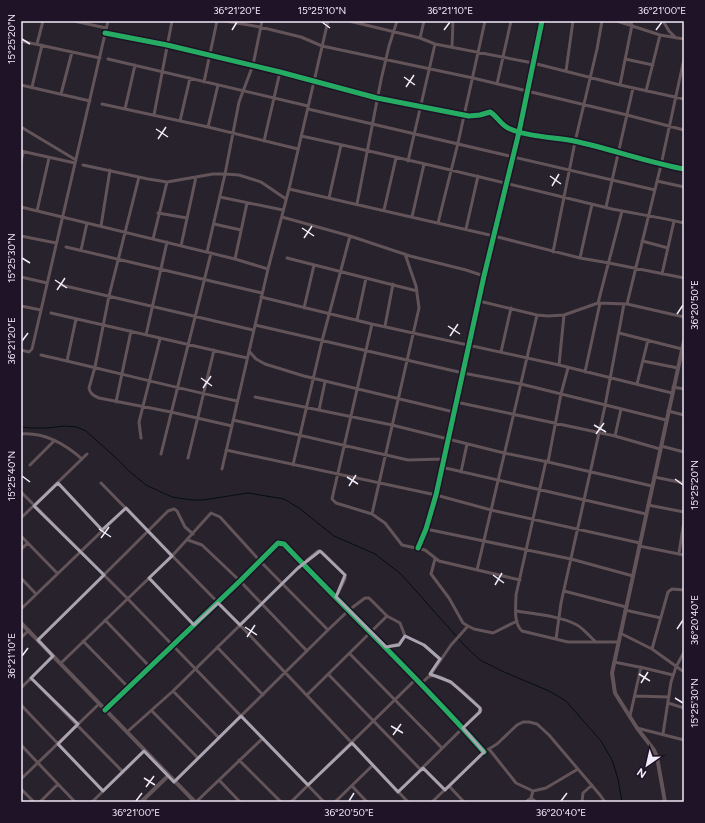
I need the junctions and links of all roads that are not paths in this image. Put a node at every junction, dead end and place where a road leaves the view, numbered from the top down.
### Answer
1 (43, 21) edge
2 (74, 21) edge
3 (108, 21) edge
4 (172, 21) edge
5 (217, 21) edge
6 (225, 21) edge
7 (262, 21) edge
8 (328, 21) edge
9 (349, 21) edge
10 (397, 21) edge
11 (424, 21) edge
12 (453, 21) edge
13 (485, 21) edge
14 (511, 21) edge
15 (542, 21) edge
16 (573, 21) edge
17 (602, 21) edge
18 (617, 21) edge
19 (630, 21) edge
20 (663, 21) edge
21 (237, 22) edge
22 (366, 23) edge
23 (632, 25) junction
24 (260, 27) junction
25 (106, 28) junction
26 (394, 31) junction
27 (105, 33) junction
28 (660, 35) junction
29 (420, 38) junction
30 (676, 38) junction
31 (684, 39) edge
32 (21, 41) edge
33 (38, 44) junction
34 (435, 44) junction
35 (42, 45) junction
36 (167, 45) junction
37 (322, 46) junction
38 (452, 47) junction
39 (477, 51) junction
40 (72, 52) junction
41 (210, 55) junction
42 (503, 57) junction
43 (100, 58) junction
44 (108, 59) dead end
45 (625, 59) junction
46 (684, 59) edge
47 (386, 60) junction
48 (534, 63) junction
49 (136, 65) junction
50 (253, 65) junction
51 (653, 65) junction
52 (429, 69) junction
53 (566, 71) junction
54 (163, 72) junction
55 (280, 72) junction
56 (590, 77) junction
57 (190, 78) junction
58 (473, 78) junction
59 (314, 81) junction
60 (204, 82) junction
61 (497, 84) junction
62 (21, 85) edge
63 (218, 85) junction
64 (620, 85) junction
65 (32, 88) junction
66 (633, 88) junction
67 (243, 90) junction
68 (646, 90) junction
69 (527, 91) junction
70 (61, 94) junction
71 (676, 97) junction
72 (274, 98) junction
73 (377, 98) junction
74 (684, 99) edge
75 (90, 101) junction
76 (102, 104) dead end
77 (584, 105) junction
78 (308, 107) junction
79 (420, 107) junction
80 (125, 108) junction
81 (154, 115) junction
82 (464, 115) junction
83 (627, 115) junction
84 (180, 121) junction
85 (374, 124) junction
86 (670, 126) junction
87 (21, 127) edge
88 (208, 127) junction
89 (684, 130) edge
90 (519, 132) junction
91 (414, 133) junction
92 (233, 134) junction
93 (301, 136) junction
94 (264, 141) junction
95 (575, 142) junction
96 (458, 143) junction
97 (341, 145) junction
98 (298, 149) junction
99 (368, 151) junction
100 (22, 152) edge
101 (618, 152) junction
102 (513, 157) junction
103 (49, 158) junction
104 (396, 158) junction
105 (408, 161) junction
106 (21, 162) edge
107 (75, 162) junction
108 (424, 164) junction
109 (83, 165) dead end
110 (661, 165) junction
111 (684, 169) edge
112 (110, 170) junction
113 (569, 170) junction
114 (451, 171) junction
115 (225, 174) junction
116 (478, 176) junction
117 (139, 177) junction
118 (196, 177) junction
119 (612, 180) junction
120 (657, 181) junction
121 (167, 182) junction
122 (507, 183) junction
123 (684, 187) edge
124 (289, 189) junction
125 (655, 190) junction
126 (220, 197) junction
127 (563, 197) junction
128 (329, 198) junction
129 (286, 199) junction
130 (247, 203) junction
131 (357, 204) junction
132 (592, 204) junction
133 (21, 207) edge
134 (606, 207) junction
135 (283, 210) junction
136 (384, 210) junction
137 (37, 211) junction
138 (622, 211) junction
139 (158, 213) junction
140 (649, 215) junction
141 (63, 217) junction
142 (282, 217) junction
143 (412, 217) junction
144 (187, 218) junction
145 (674, 220) junction
146 (87, 223) junction
147 (438, 223) junction
148 (684, 223) edge
149 (214, 224) junction
150 (101, 226) junction
151 (466, 229) junction
152 (241, 230) junction
153 (125, 232) junction
154 (21, 236) edge
155 (350, 236) junction
156 (494, 236) junction
157 (153, 239) junction
158 (642, 241) junction
159 (167, 242) junction
160 (56, 244) junction
161 (181, 246) junction
162 (66, 247) dead end
163 (668, 248) junction
164 (81, 250) junction
165 (552, 252) junction
166 (209, 253) junction
167 (405, 254) junction
168 (287, 258) dead end
169 (580, 258) junction
170 (119, 259) junction
171 (235, 259) junction
172 (609, 262) junction
173 (314, 265) junction
174 (268, 268) junction
175 (635, 268) junction
176 (161, 269) junction
177 (340, 272) junction
178 (662, 274) junction
179 (484, 276) junction
180 (21, 277) edge
181 (366, 278) junction
182 (684, 278) edge
183 (204, 280) junction
184 (47, 283) junction
185 (393, 284) junction
186 (61, 285) dead end
187 (417, 291) junction
188 (262, 295) junction
189 (109, 296) junction
190 (479, 301) junction
191 (599, 303) junction
192 (626, 304) junction
193 (21, 306) edge
194 (152, 306) junction
195 (304, 308) junction
196 (511, 308) junction
197 (41, 310) junction
198 (51, 313) dead end
199 (329, 314) junction
200 (537, 315) junction
201 (564, 315) junction
202 (195, 317) junction
203 (684, 317) edge
204 (76, 319) junction
205 (357, 320) junction
206 (372, 324) junction
207 (102, 325) junction
208 (255, 325) junction
209 (385, 326) junction
210 (253, 330) junction
211 (131, 331) junction
212 (414, 333) junction
213 (619, 333) junction
214 (146, 335) junction
215 (160, 338) junction
216 (648, 340) junction
217 (322, 341) junction
218 (188, 344) junction
219 (470, 345) junction
220 (683, 345) edge
221 (21, 350) edge
222 (214, 350) junction
223 (365, 350) junction
224 (249, 352) junction
225 (501, 352) junction
226 (41, 355) dead end
227 (247, 358) junction
228 (526, 358) junction
229 (408, 360) junction
230 (68, 361) junction
231 (643, 361) junction
232 (559, 365) junction
233 (95, 367) junction
234 (568, 368) junction
235 (678, 368) junction
236 (585, 372) junction
237 (463, 373) junction
238 (122, 374) junction
239 (610, 378) junction
240 (313, 379) junction
241 (149, 381) junction
242 (325, 382) junction
243 (520, 384) junction
244 (637, 384) junction
245 (673, 387) junction
246 (177, 388) junction
247 (684, 389) edge
248 (357, 390) junction
249 (672, 393) junction
250 (204, 394) junction
251 (561, 394) junction
252 (255, 397) dead end
253 (399, 398) junction
254 (237, 401) junction
255 (116, 402) junction
256 (456, 402) junction
257 (143, 406) junction
258 (605, 406) junction
259 (306, 408) junction
260 (621, 409) junction
261 (319, 410) junction
262 (668, 411) junction
263 (171, 412) junction
264 (454, 412) junction
265 (513, 414) junction
266 (684, 415) edge
267 (351, 417) junction
268 (197, 418) junction
269 (233, 420) junction
270 (666, 420) junction
271 (556, 424) junction
272 (392, 425) junction
273 (232, 426) junction
274 (21, 434) edge
275 (598, 434) junction
276 (300, 435) junction
277 (615, 436) junction
278 (141, 438) dead end
279 (448, 439) junction
280 (54, 440) junction
281 (466, 444) junction
282 (344, 446) junction
283 (660, 447) junction
284 (226, 450) junction
285 (684, 452) edge
286 (504, 453) junction
287 (87, 454) dead end
288 (162, 454) dead end
289 (386, 455) junction
290 (188, 458) dead end
291 (82, 459) junction
292 (443, 460) junction
293 (547, 461) junction
294 (293, 464) junction
295 (30, 465) dead end
296 (441, 467) junction
297 (222, 469) dead end
298 (460, 472) junction
299 (590, 472) junction
300 (338, 474) junction
301 (654, 477) junction
302 (498, 480) junction
303 (101, 482) dead end
304 (58, 483) junction
305 (379, 483) junction
306 (684, 483) edge
307 (652, 486) junction
308 (540, 490) junction
309 (21, 492) edge
310 (436, 495) junction
311 (584, 500) junction
312 (648, 505) junction
313 (34, 506) junction
314 (126, 508) junction
315 (491, 510) junction
316 (684, 512) edge
317 (372, 514) junction
318 (646, 514) junction
319 (21, 518) edge
320 (534, 520) junction
321 (684, 521) edge
322 (426, 529) junction
323 (578, 529) junction
324 (102, 530) junction
325 (148, 531) junction
326 (193, 534) junction
327 (21, 536) edge
328 (188, 540) junction
329 (484, 542) junction
330 (28, 543) junction
331 (640, 544) junction
332 (418, 548) junction
333 (21, 549) edge
334 (80, 551) junction
335 (526, 551) junction
336 (679, 553) junction
337 (684, 555) edge
338 (172, 556) junction
339 (435, 559) junction
340 (571, 559) junction
341 (260, 561) junction
342 (303, 564) junction
343 (477, 570) junction
344 (57, 573) junction
345 (104, 575) junction
346 (633, 576) junction
347 (21, 578) edge
348 (149, 578) junction
349 (520, 580) junction
350 (240, 581) junction
351 (282, 584) junction
352 (684, 590) edge
353 (564, 591) junction
354 (36, 594) junction
355 (336, 597) junction
356 (128, 599) junction
357 (218, 603) junction
358 (263, 604) junction
359 (21, 609) edge
360 (625, 609) junction
361 (349, 610) junction
362 (516, 611) junction
363 (387, 616) junction
364 (661, 618) junction
365 (559, 619) junction
366 (105, 620) junction
367 (517, 621) junction
368 (21, 623) edge
369 (194, 625) junction
370 (240, 625) junction
371 (468, 626) junction
372 (28, 630) junction
373 (328, 630) junction
374 (372, 632) junction
375 (620, 633) junction
376 (405, 636) junction
377 (21, 638) edge
378 (556, 639) junction
379 (38, 640) junction
380 (83, 641) junction
381 (596, 642) junction
382 (618, 642) junction
383 (173, 646) junction
384 (217, 647) junction
385 (386, 647) junction
386 (652, 649) junction
387 (307, 651) junction
388 (684, 652) edge
389 (350, 654) junction
390 (53, 656) junction
391 (440, 659) junction
392 (614, 662) junction
393 (61, 663) junction
394 (150, 667) junction
395 (641, 667) junction
396 (676, 667) junction
397 (195, 669) junction
398 (285, 672) junction
399 (684, 672) edge
400 (329, 674) junction
401 (673, 675) junction
402 (428, 677) junction
403 (31, 678) junction
404 (416, 679) junction
405 (422, 684) junction
406 (21, 688) edge
407 (129, 688) junction
408 (173, 690) junction
409 (263, 694) junction
410 (307, 695) junction
411 (635, 696) junction
412 (669, 697) junction
413 (395, 700) junction
414 (668, 703) junction
415 (99, 704) junction
416 (21, 705) edge
417 (684, 708) edge
418 (105, 710) junction
419 (152, 710) junction
420 (241, 716) junction
421 (630, 716) junction
422 (374, 721) junction
423 (78, 724) junction
424 (463, 728) junction
425 (637, 728) junction
426 (127, 732) junction
427 (663, 734) junction
428 (219, 738) junction
429 (263, 738) junction
430 (684, 740) edge
431 (352, 743) junction
432 (58, 744) junction
433 (21, 745) edge
434 (442, 748) junction
435 (489, 749) junction
436 (144, 751) junction
437 (484, 752) junction
438 (198, 758) junction
439 (239, 760) junction
440 (38, 763) junction
441 (373, 765) junction
442 (422, 769) junction
443 (578, 769) junction
444 (123, 772) junction
445 (168, 776) junction
446 (21, 779) edge
447 (219, 780) junction
448 (174, 782) junction
449 (58, 784) junction
450 (592, 784) junction
451 (308, 785) junction
452 (352, 786) junction
453 (449, 786) junction
454 (21, 789) edge
455 (445, 790) junction
456 (103, 791) junction
457 (533, 791) junction
458 (398, 792) junction
459 (531, 798) junction
460 (193, 801) edge
461 (34, 802) edge
462 (40, 802) edge
463 (75, 802) edge
464 (92, 802) edge
465 (141, 802) edge
466 (240, 802) edge
467 (281, 802) edge
468 (290, 802) edge
469 (324, 802) edge
470 (335, 802) edge
471 (367, 802) edge
472 (408, 802) edge
473 (432, 802) edge
474 (464, 802) edge
475 (526, 802) edge
476 (536, 802) edge
477 (582, 802) edge
478 (605, 802) edge
479 (665, 802) edge

1 - 33 street
2 - 25 street
3 - 25 street
4 - 36 street
5 - 41 street
6 - 21 street
7 - 24 street
8 - 37 street
9 - 22 street
10 - 26 street
11 - 29 street
12 - 38 street
13 - 39 street
14 - 42 street
15 - 48 street
16 - 53 street
17 - 56 street
18 - 23 street
19 - 23 street
20 - 30 street
21 - 24 street
22 - 26 street
23 - 28 street
23 - 45 street
24 - 37 street
24 - 50 street
25 - 27 street
26 - 29 street
26 - 47 street
27 - 36 street
27 - 43 street
28 - 30 street
28 - 51 street
29 - 34 street
30 - 31 street
32 - 33 street
33 - 35 street
34 - 38 street
34 - 52 street
35 - 40 street
35 - 65 street
36 - 41 street
36 - 54 street
37 - 47 street
37 - 59 street
38 - 39 street
39 - 42 street
39 - 58 street
40 - 43 street
40 - 70 street
41 - 50 street
41 - 60 street
42 - 48 street
42 - 61 street
43 - 75 street
44 - 49 street
45 - 51 street
45 - 64 street
46 - 71 street
47 - 52 street
47 - 73 street
48 - 53 street
48 - 69 street
49 - 54 street
49 - 80 street
50 - 55 street
50 - 67 street
51 - 68 street
52 - 58 street
52 - 79 street
53 - 56 street
54 - 57 street
54 - 81 street
55 - 59 street
55 - 72 street
56 - 64 street
56 - 77 street
57 - 60 street
57 - 84 street
58 - 61 street
58 - 82 street
59 - 73 street
59 - 78 street
60 - 63 street
61 - 69 street
62 - 65 street
63 - 67 street
63 - 88 street
64 - 66 street
65 - 70 street
66 - 68 street
66 - 83 street
67 - 72 street
67 - 92 street
68 - 71 street
69 - 77 street
69 - 90 street
70 - 75 street
71 - 74 street
71 - 86 street
72 - 78 street
72 - 94 street
73 - 79 street
73 - 85 street
75 - 107 street
76 - 80 street
77 - 83 street
77 - 95 street
78 - 85 street
78 - 93 street
79 - 82 street
79 - 91 street
80 - 81 street
81 - 84 street
82 - 90 street
82 - 96 street
83 - 86 street
83 - 101 street
84 - 88 street
85 - 91 street
85 - 99 street
86 - 89 street
86 - 110 street
87 - 107 street
88 - 92 street
90 - 95 street
90 - 102 street
91 - 96 street
91 - 105 street
92 - 94 street
92 - 115 street
93 - 97 street
93 - 98 street
94 - 98 street
95 - 101 street
95 - 113 street
96 - 102 street
96 - 114 street
97 - 99 street
97 - 128 street
98 - 124 street
99 - 104 street
99 - 131 street
100 - 103 street
100 - 106 street
101 - 110 street
101 - 119 street
102 - 113 street
102 - 122 street
103 - 107 street
103 - 137 street
104 - 105 street
104 - 136 street
105 - 108 street
107 - 141 street
108 - 114 street
108 - 143 street
109 - 112 street
110 - 111 street
110 - 120 street
112 - 117 street
112 - 150 street
113 - 119 street
113 - 127 street
114 - 116 street
114 - 147 street
115 - 118 street
115 - 126 street
115 - 129 street
116 - 122 street
116 - 151 street
117 - 121 street
117 - 153 street
118 - 121 street
118 - 144 street
119 - 125 street
119 - 134 street
120 - 123 street
120 - 125 street
121 - 139 street
122 - 127 street
122 - 156 street
124 - 128 street
124 - 129 street
125 - 140 street
126 - 130 street
126 - 149 street
127 - 132 street
127 - 165 street
128 - 131 street
129 - 135 street
130 - 135 street
130 - 152 street
131 - 136 street
132 - 134 street
132 - 169 street
133 - 137 street
134 - 138 street
135 - 142 street
136 - 143 street
137 - 141 street
138 - 140 street
138 - 172 street
139 - 144 street
139 - 157 street
140 - 145 street
140 - 158 street
141 - 146 street
141 - 160 street
142 - 155 street
142 - 174 street
143 - 147 street
144 - 161 street
145 - 148 street
145 - 163 street
146 - 150 street
146 - 164 street
147 - 151 street
149 - 152 street
149 - 166 street
150 - 153 street
151 - 156 street
152 - 171 street
153 - 157 street
153 - 170 street
154 - 160 street
155 - 167 street
155 - 177 street
156 - 165 street
156 - 179 street
157 - 159 street
158 - 163 street
158 - 175 street
159 - 161 street
159 - 176 street
160 - 184 street
161 - 166 street
162 - 164 street
163 - 178 street
164 - 170 street
165 - 169 street
166 - 171 street
166 - 183 street
167 - 179 street
167 - 187 street
168 - 173 street
169 - 172 street
170 - 176 street
170 - 189 street
171 - 174 street
172 - 175 street
172 - 191 street
173 - 177 street
173 - 195 street
174 - 188 street
175 - 178 street
175 - 192 street
176 - 183 street
176 - 194 street
177 - 181 street
177 - 199 street
178 - 182 street
179 - 190 street
180 - 184 street
181 - 185 street
181 - 205 street
183 - 188 street
183 - 202 street
184 - 197 street
185 - 187 street
185 - 209 street
186 - 189 street
187 - 212 street
188 - 195 street
188 - 208 street
189 - 194 street
189 - 207 street
190 - 196 street
190 - 219 street
191 - 192 street
191 - 201 street
191 - 236 street
192 - 203 street
192 - 213 street
193 - 197 street
194 - 202 street
194 - 214 street
195 - 199 street
196 - 200 street
196 - 225 street
197 - 221 street
198 - 204 street
199 - 205 street
199 - 217 street
200 - 201 street
200 - 228 street
201 - 232 street
202 - 210 street
202 - 218 street
204 - 207 street
204 - 230 street
205 - 206 street
206 - 209 street
206 - 223 street
207 - 211 street
207 - 233 street
208 - 210 street
208 - 217 street
209 - 212 street
210 - 224 street
211 - 214 street
211 - 238 street
212 - 219 street
212 - 229 street
213 - 216 street
213 - 239 street
214 - 215 street
215 - 218 street
215 - 241 street
216 - 220 street
216 - 231 street
217 - 223 street
217 - 240 street
218 - 222 street
218 - 246 street
219 - 225 street
219 - 237 street
220 - 235 street
222 - 227 street
222 - 250 street
223 - 229 street
223 - 248 street
224 - 227 street
224 - 240 street
225 - 228 street
226 - 230 street
227 - 254 street
228 - 232 street
228 - 243 street
229 - 237 street
229 - 253 street
230 - 233 street
231 - 235 street
231 - 244 street
232 - 234 street
233 - 238 street
233 - 255 street
234 - 236 street
234 - 251 street
235 - 245 street
236 - 239 street
237 - 243 street
237 - 256 street
238 - 241 street
238 - 255 street
239 - 244 street
239 - 258 street
240 - 242 street
240 - 259 street
241 - 246 street
241 - 257 street
242 - 248 street
242 - 261 street
243 - 251 street
243 - 265 street
244 - 249 street
245 - 247 street
245 - 249 street
246 - 250 street
246 - 263 street
248 - 253 street
248 - 267 street
249 - 262 street
250 - 254 street
250 - 268 street
251 - 258 street
251 - 271 street
252 - 259 street
253 - 264 street
253 - 272 street
254 - 269 street
255 - 257 street
256 - 264 street
256 - 265 street
257 - 263 street
257 - 278 street
258 - 260 street
258 - 275 street
259 - 261 street
259 - 276 street
260 - 270 street
260 - 277 street
261 - 267 street
262 - 266 street
262 - 270 street
263 - 268 street
263 - 288 street
264 - 279 street
265 - 271 street
265 - 286 street
267 - 272 street
267 - 282 street
268 - 273 street
268 - 290 street
269 - 273 street
269 - 276 street
270 - 283 street
271 - 275 street
271 - 293 street
272 - 279 street
272 - 289 street
273 - 284 street
274 - 280 street
275 - 277 street
275 - 299 street
276 - 282 street
276 - 294 street
277 - 283 street
279 - 281 street
279 - 292 street
280 - 291 street
280 - 295 street
281 - 286 street
281 - 298 street
282 - 289 street
282 - 300 street
283 - 285 street
283 - 301 street
284 - 294 street
284 - 297 street
286 - 293 street
286 - 302 street
287 - 291 street
289 - 292 street
289 - 305 street
291 - 304 street
292 - 296 street
293 - 299 street
293 - 308 street
294 - 300 street
296 - 298 street
296 - 310 street
298 - 302 street
299 - 307 street
299 - 311 street
300 - 305 street
300 - 317 street
301 - 306 street
301 - 307 street
302 - 308 street
302 - 315 street
303 - 314 street
304 - 313 street
304 - 324 street
305 - 310 street
305 - 317 street
307 - 312 street
308 - 311 street
308 - 320 street
309 - 313 street
310 - 315 street
310 - 322 street
311 - 318 street
311 - 323 street
312 - 316 street
312 - 318 street
313 - 319 street
313 - 334 street
314 - 324 street
314 - 325 street
315 - 320 street
315 - 329 street
317 - 332 street
318 - 331 street
320 - 323 street
320 - 335 street
321 - 336 street
322 - 329 street
322 - 332 street
323 - 331 street
323 - 340 street
324 - 334 street
325 - 326 street
325 - 338 street
325 - 345 street
326 - 328 street
326 - 341 street
327 - 330 street
328 - 338 street
328 - 350 street
329 - 335 street
329 - 343 street
330 - 333 street
330 - 344 street
331 - 336 street
331 - 346 street
332 - 339 street
334 - 344 street
334 - 345 street
335 - 340 street
335 - 349 street
336 - 337 street
338 - 348 street
338 - 357 street
339 - 343 street
339 - 371 street
340 - 346 street
340 - 353 street
341 - 342 street
341 - 350 street
341 - 351 street
342 - 351 street
342 - 355 street
342 - 355 street
343 - 349 street
344 - 354 street
345 - 356 street
345 - 379 street
346 - 360 street
347 - 354 street
348 - 356 street
348 - 369 street
349 - 362 street
350 - 357 street
350 - 358 street
351 - 358 street
351 - 373 street
352 - 364 street
353 - 360 street
353 - 365 street
354 - 359 street
355 - 361 street
356 - 366 street
356 - 383 street
357 - 369 street
357 - 370 street
358 - 370 street
358 - 387 street
360 - 364 street
360 - 375 street
361 - 363 street
361 - 373 street
361 - 374 street
362 - 365 street
362 - 367 street
363 - 374 street
363 - 376 street
364 - 386 street
365 - 378 street
365 - 381 street
366 - 380 street
366 - 394 street
367 - 371 street
367 - 378 street
368 - 372 street
369 - 383 street
370 - 384 street
370 - 398 street
371 - 391 street
372 - 377 street
372 - 379 street
373 - 387 street
374 - 385 street
374 - 389 street
375 - 382 street
375 - 386 street
376 - 385 street
376 - 391 street
378 - 381 street
379 - 390 street
380 - 393 street
380 - 407 street
381 - 382 street
382 - 392 street
383 - 394 street
383 - 397 street
384 - 397 street
384 - 409 street
385 - 404 street
386 - 396 street
387 - 398 street
388 - 396 street
389 - 400 street
389 - 413 street
390 - 393 street
390 - 403 street
391 - 402 street
392 - 395 street
392 - 421 street
393 - 415 street
394 - 407 street
395 - 401 street
395 - 411 street
396 - 399 street
396 - 401 street
397 - 408 street
397 - 420 street
398 - 409 street
398 - 410 street
400 - 410 street
400 - 422 street
401 - 412 street
402 - 405 street
402 - 424 street
403 - 406 street
403 - 423 street
404 - 405 street
404 - 413 street
405 - 424 street
407 - 418 street
408 - 419 street
408 - 428 street
409 - 420 street
410 - 431 street
411 - 412 street
411 - 421 street
412 - 414 street
413 - 422 street
413 - 434 street
414 - 417 street
414 - 427 street
415 - 418 street
415 - 423 street
416 - 432 street
418 - 426 street
419 - 426 street
419 - 438 street
420 - 428 street
420 - 429 street
421 - 425 street
422 - 431 street
422 - 442 street
423 - 432 street
423 - 444 street
424 - 434 street
424 - 437 street
425 - 427 street
425 - 479 street
426 - 436 street
427 - 430 street
428 - 438 street
429 - 439 street
429 - 451 street
431 - 441 street
431 - 451 street
432 - 440 street
432 - 456 street
433 - 440 street
434 - 442 street
435 - 437 street
435 - 443 street
435 - 457 street
436 - 444 street
436 - 445 street
437 - 453 street
438 - 448 street
439 - 447 street
439 - 467 street
440 - 446 street
440 - 449 street
441 - 452 street
441 - 458 street
442 - 455 street
442 - 458 street
443 - 450 street
443 - 457 street
444 - 456 street
445 - 448 street
445 - 465 street
447 - 460 street
447 - 466 street
448 - 460 street
449 - 462 street
449 - 463 street
450 - 477 street
450 - 478 street
451 - 468 street
451 - 469 street
452 - 470 street
452 - 471 street
453 - 455 street
453 - 474 street
454 - 461 street
455 - 473 street
456 - 464 street
457 - 459 street
458 - 472 street
459 - 475 street
459 - 476 street

